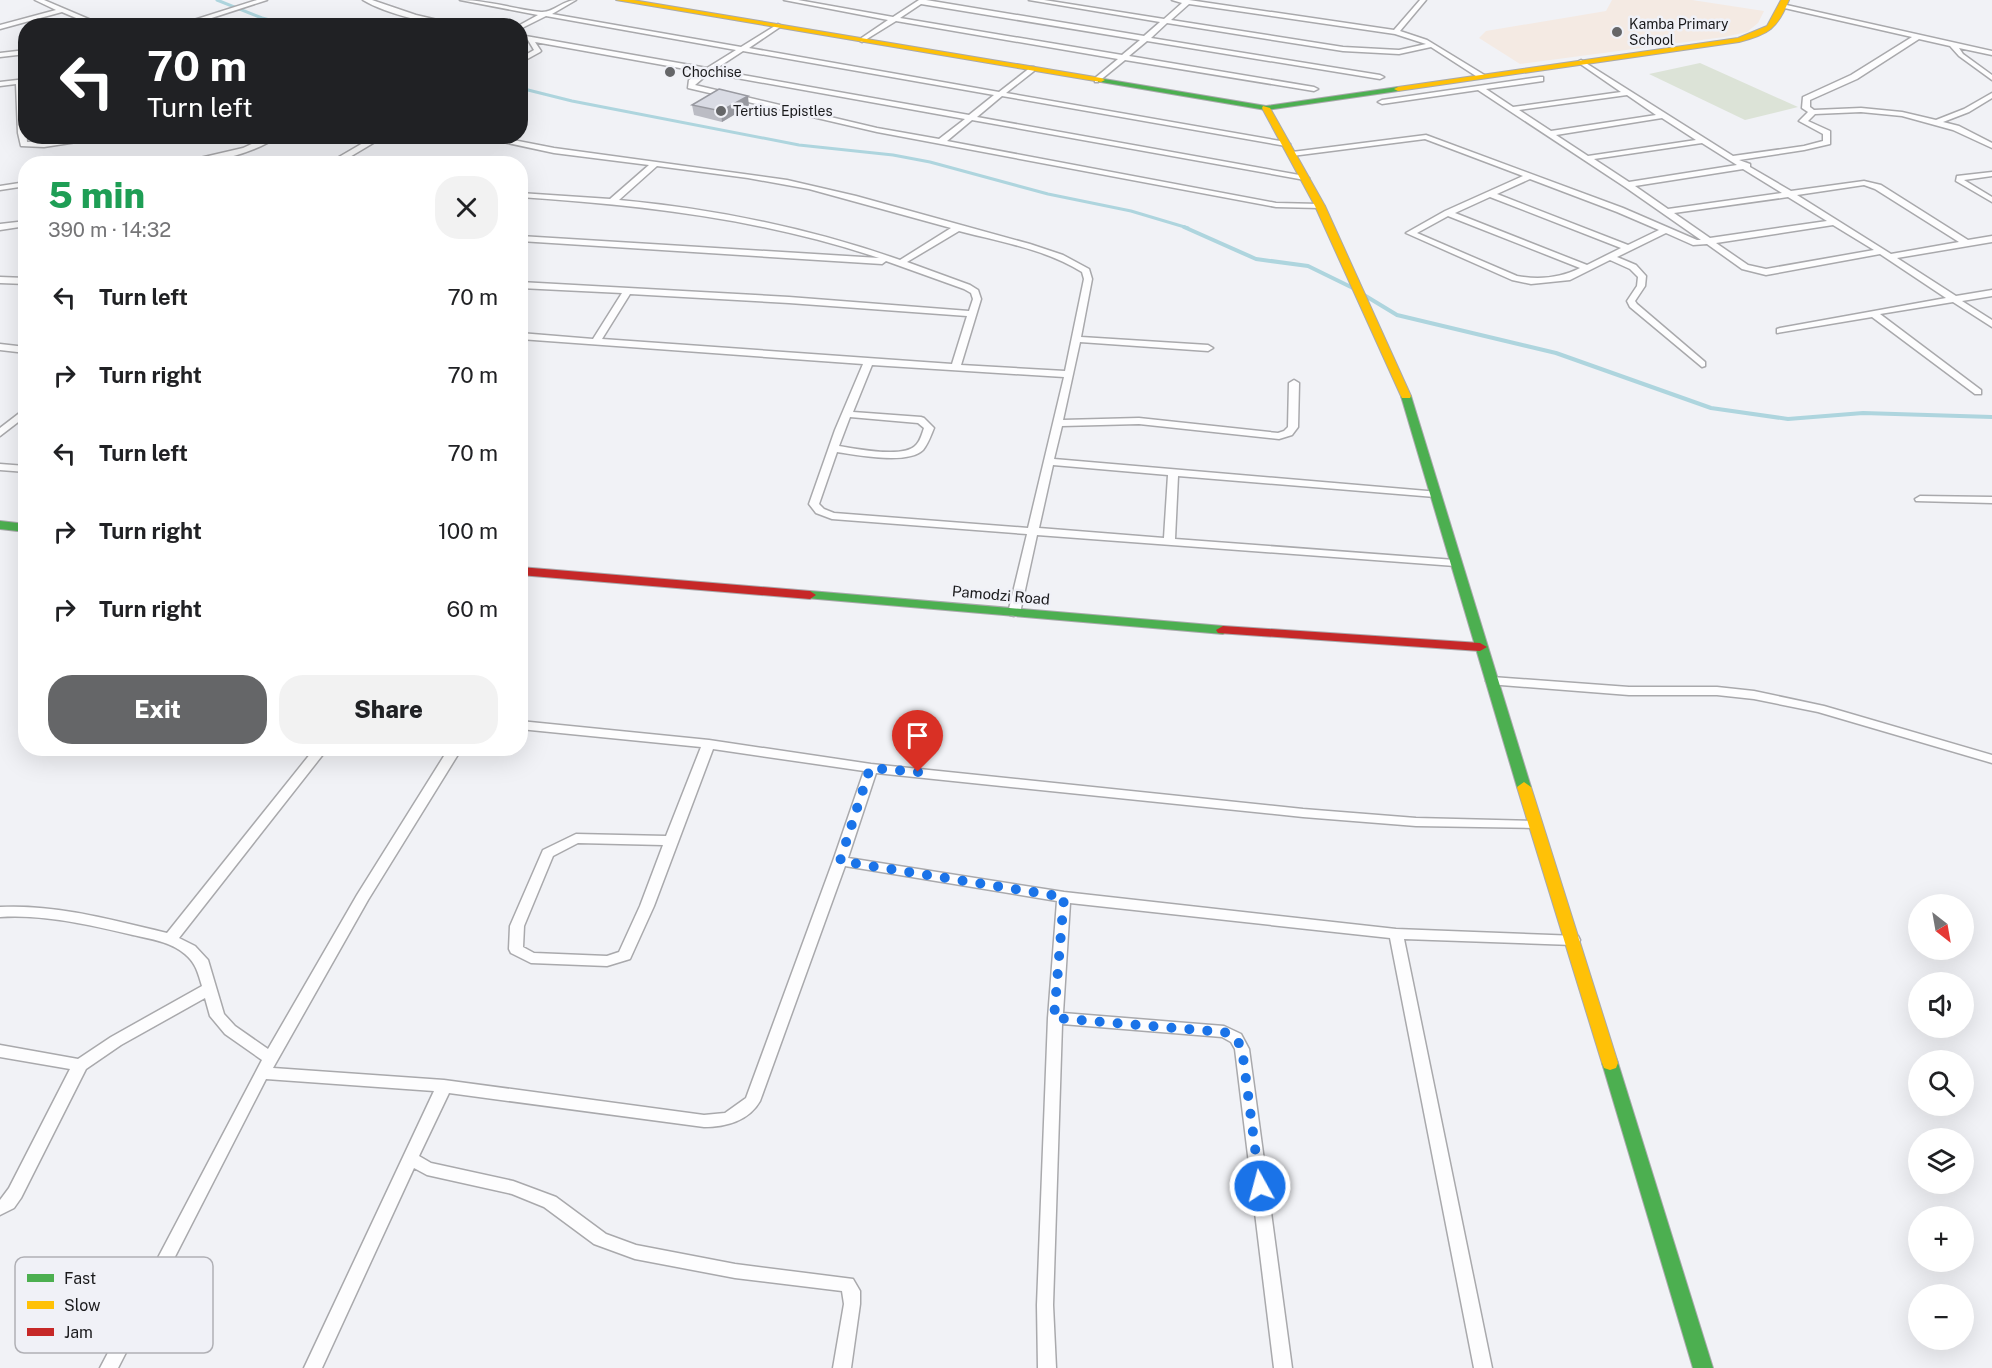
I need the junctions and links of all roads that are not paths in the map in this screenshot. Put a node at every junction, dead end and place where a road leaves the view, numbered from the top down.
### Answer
1 (38, 0) edge
2 (264, 0) edge
3 (366, 0) edge
4 (463, 0) edge
5 (573, 0) edge
6 (620, 0) edge
7 (787, 0) edge
8 (1032, 0) edge
9 (1175, 0) edge
10 (1423, 0) edge
11 (922, 1) edge
12 (1187, 2) junction
13 (1783, 3) edge
14 (62, 10) junction
15 (544, 15) junction
16 (33, 18) edge
17 (82, 18) edge
18 (205, 18) edge
19 (419, 18) edge
20 (895, 19) junction
21 (1165, 21) junction
22 (18, 22) edge
23 (528, 23) edge
24 (778, 26) junction
25 (0, 27) edge
26 (1396, 32) junction
27 (1919, 36) junction
28 (530, 39) joint
29 (1145, 39) junction
30 (862, 40) junction
31 (1952, 44) junction
32 (1432, 45) junction
33 (741, 49) junction
34 (18, 53) edge
35 (1992, 53) edge
36 (0, 55) edge
37 (528, 57) edge
38 (1123, 58) junction
39 (1581, 62) junction
40 (1031, 69) junction
41 (708, 71) junction
42 (1380, 76) dead end
43 (1992, 78) edge
44 (1540, 79) dead end
45 (1098, 80) junction
46 (18, 82) edge
47 (1481, 82) junction
48 (0, 84) edge
49 (1314, 89) dead end
50 (1627, 93) junction
51 (1001, 95) junction
52 (1992, 95) edge
53 (1382, 102) dead end
54 (1977, 103) junction
55 (1992, 105) edge
56 (1266, 108) junction
57 (1512, 109) junction
58 (1813, 112) junction
59 (1663, 116) junction
60 (973, 118) junction
61 (1937, 123) junction
62 (1551, 133) junction
63 (1703, 141) junction
64 (941, 142) junction
65 (24, 144) edge
66 (52, 144) edge
67 (257, 144) edge
68 (367, 144) edge
69 (528, 144) edge
70 (1992, 146) edge
71 (1289, 149) junction
72 (245, 150) junction
73 (216, 156) edge
74 (241, 156) edge
75 (346, 156) edge
76 (1588, 158) junction
77 (1733, 158) junction
78 (656, 163) junction
79 (1747, 166) junction
80 (1992, 174) edge
81 (1528, 177) junction
82 (1305, 178) junction
83 (1628, 184) junction
84 (18, 185) edge
85 (0, 188) edge
86 (1790, 193) junction
87 (1490, 194) junction
88 (528, 196) edge
89 (1992, 200) edge
90 (613, 201) junction
91 (1320, 206) junction
92 (1667, 212) junction
93 (1448, 213) junction
94 (1834, 222) junction
95 (18, 224) edge
96 (0, 227) edge
97 (958, 228) junction
98 (1666, 230) junction
99 (528, 239) edge
100 (1992, 239) edge
101 (1708, 242) junction
102 (1966, 243) junction
103 (1628, 248) junction
104 (1884, 255) junction
105 (1609, 257) junction
106 (895, 261) junction
107 (1587, 268) junction
108 (0, 280) edge
109 (18, 281) edge
110 (528, 286) edge
111 (627, 292) junction
112 (1992, 293) edge
113 (1953, 299) junction
114 (972, 314) junction
115 (1874, 314) junction
116 (1992, 324) edge
117 (1780, 331) dead end
118 (528, 337) edge
119 (1076, 339) junction
120 (596, 341) junction
121 (0, 347) edge
122 (1208, 348) dead end
123 (18, 349) edge
124 (869, 362) junction
125 (1702, 364) dead end
126 (956, 366) junction
127 (1069, 374) junction
128 (1294, 383) dead end
129 (1978, 392) dead end
130 (847, 414) junction
131 (18, 418) edge
132 (1058, 423) junction
133 (0, 433) edge
134 (834, 449) junction
135 (1048, 462) junction
136 (0, 467) edge
137 (18, 468) edge
138 (1173, 474) junction
139 (1435, 494) junction
140 (1920, 499) dead end
141 (1992, 500) edge
142 (0, 525) edge
143 (18, 527) edge
144 (1032, 530) junction
145 (1169, 541) junction
146 (1455, 563) junction
147 (528, 573) edge
148 (1014, 613) junction
149 (1480, 647) junction
150 (1492, 681) junction
151 (528, 726) edge
152 (709, 744) junction
153 (316, 756) edge
154 (451, 756) edge
155 (1992, 759) edge
156 (870, 768) junction
157 (1534, 824) junction
158 (671, 841) junction
159 (840, 861) junction
160 (1064, 897) junction
161 (0, 912) edge
162 (1396, 934) junction
163 (170, 939) junction
164 (1573, 940) junction
165 (210, 988) junction
166 (1054, 1018) junction
167 (0, 1051) edge
168 (271, 1058) junction
169 (80, 1065) junction
170 (262, 1073) junction
171 (444, 1086) junction
172 (411, 1159) junction
173 (0, 1208) edge
174 (167, 1257) edge
175 (117, 1353) edge
176 (109, 1368) edge
177 (313, 1368) edge
178 (842, 1368) edge
179 (1047, 1368) edge
180 (1283, 1368) edge
181 (1483, 1368) edge
182 (1703, 1368) edge

1 - 14 street
2 - 18 street
3 - 19 street
4 - 15 street
5 - 15 street
6 - 24 street
7 - 20 street
8 - 21 street
9 - 12 street
10 - 26 street
11 - 20 street
11 - 29 street
12 - 21 street
12 - 26 street
13 - 27 street
13 - 39 street
14 - 16 street
14 - 17 street
15 - 23 street
15 - 33 street
20 - 30 street
20 - 38 street
21 - 29 street
21 - 32 street
22 - 25 street
24 - 30 street
24 - 33 street
26 - 32 street
27 - 31 street
27 - 58 street
28 - 37 street
28 - 41 street
29 - 38 street
29 - 42 street
30 - 40 street
31 - 35 street
31 - 43 street
32 - 47 street
33 - 41 street
33 - 51 street
34 - 36 street
38 - 45 street
38 - 49 street
39 - 47 street
39 - 50 street
40 - 45 street
40 - 51 street
41 - 60 street
41 - 64 street
44 - 47 street
45 - 56 street
46 - 48 street
47 - 53 street
47 - 56 street
47 - 57 street
50 - 57 street
50 - 59 street
51 - 60 street
51 - 71 street
52 - 54 street
54 - 55 street
54 - 61 street
56 - 71 street
57 - 62 street
58 - 61 street
58 - 77 street
59 - 62 street
59 - 63 street
60 - 64 street
60 - 82 street
61 - 70 street
62 - 76 street
63 - 76 street
63 - 77 street
64 - 91 street
65 - 66 street
67 - 72 street
68 - 75 street
69 - 78 street
71 - 81 street
71 - 82 street
72 - 73 street
72 - 74 street
76 - 83 street
77 - 79 street
78 - 90 street
78 - 97 street
79 - 83 street
79 - 86 street
80 - 89 street
81 - 87 street
81 - 98 street
82 - 91 street
83 - 92 street
84 - 85 street
86 - 92 street
86 - 94 street
86 - 102 street
87 - 93 street
87 - 103 street
88 - 90 street
90 - 106 street
91 - 139 street
92 - 101 street
93 - 107 street
93 - 107 street
94 - 101 street
94 - 104 street
95 - 96 street
97 - 106 street
97 - 119 street
98 - 101 street
98 - 103 street
99 - 106 street
100 - 102 street
101 - 104 street
102 - 104 street
103 - 105 street
104 - 113 street
105 - 107 street
105 - 125 street
106 - 114 street
108 - 109 street
110 - 111 street
111 - 114 street
111 - 120 street
112 - 113 street
113 - 115 street
113 - 116 street
114 - 126 street
115 - 117 street
115 - 129 street
118 - 120 street
119 - 122 street
119 - 127 street
120 - 124 street
121 - 123 street
124 - 126 street
124 - 130 street
126 - 127 street
127 - 132 street
128 - 132 street
130 - 134 street
130 - 134 street
131 - 133 street
132 - 135 street
134 - 144 street
135 - 138 street
135 - 144 street
136 - 137 street
138 - 139 street
138 - 145 street
139 - 146 street
140 - 141 street
142 - 143 street
144 - 145 street
144 - 148 street
145 - 146 street
146 - 149 street
147 - 148 street, Pamodzi Road
148 - 149 street, Pamodzi Road
149 - 150 street
150 - 155 street
150 - 157 street
151 - 152 street
152 - 156 street
152 - 158 street
153 - 163 street
154 - 168 street
156 - 157 street
156 - 159 street
157 - 164 street
158 - 158 street
159 - 160 street
159 - 171 street
160 - 162 street
160 - 166 street
161 - 163 street
162 - 164 street
162 - 181 street
163 - 165 street
164 - 182 street
165 - 168 street
165 - 169 street
166 - 179 street
166 - 180 street
167 - 169 street
168 - 170 street
169 - 173 street
170 - 171 street
170 - 174 street
171 - 172 street
172 - 177 street
172 - 178 street
175 - 176 street

